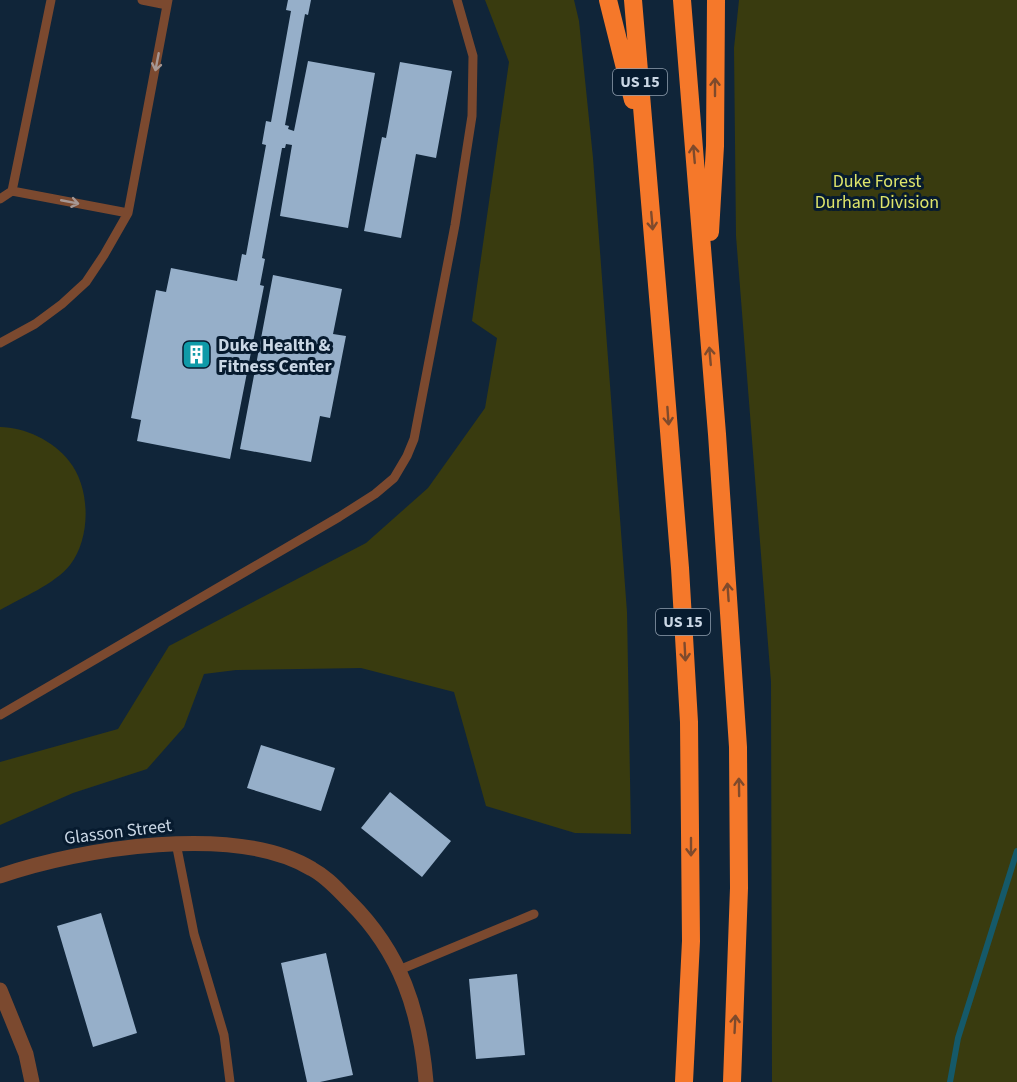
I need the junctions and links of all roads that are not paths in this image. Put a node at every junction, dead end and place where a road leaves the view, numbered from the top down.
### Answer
1 (51, 0) edge
2 (142, 0) edge
3 (457, 0) edge
4 (608, 0) edge
5 (633, 0) edge
6 (682, 0) edge
7 (716, 0) edge
8 (168, 2) edge
9 (647, 163) junction
10 (12, 191) junction
11 (0, 199) edge
12 (128, 213) junction
13 (706, 296) junction
14 (0, 344) edge
15 (0, 716) edge
16 (176, 843) junction
17 (0, 876) edge
18 (534, 914) dead end
19 (399, 970) junction
20 (0, 990) edge
21 (32, 1082) edge
22 (230, 1082) edge
23 (426, 1082) edge
24 (684, 1082) edge
25 (732, 1082) edge

1 - 10 lane
2 - 8 lane
3 - 15 lane
4 - 9 highway
5 - 9 highway, US 15
13 -> 6 highway, US 15
13 -> 7 highway
8 -> 12 lane
9 -> 24 highway, US 15
10 - 11 lane
10 -> 12 lane
12 - 14 lane
25 -> 13 highway, US 15
16 - 17 street, Glasson Street
16 - 19 street, Glasson Street
16 - 22 lane
18 - 19 lane
19 - 23 street, Glasson Street
20 - 21 street

